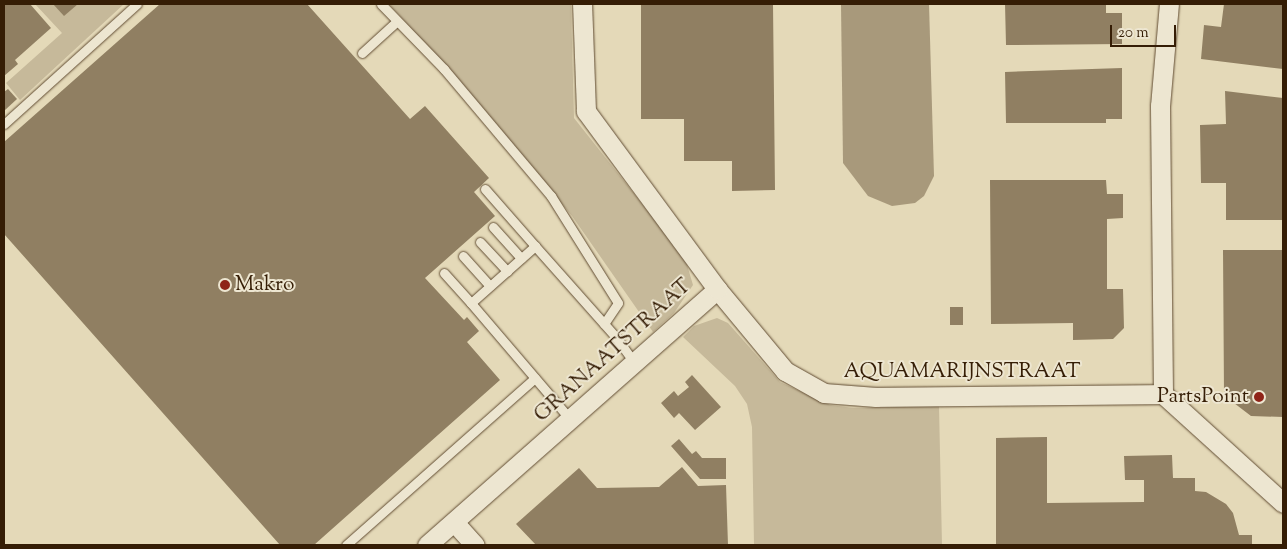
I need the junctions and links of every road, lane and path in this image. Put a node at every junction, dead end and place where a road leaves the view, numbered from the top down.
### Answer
1 (137, 4) edge
2 (380, 4) edge
3 (582, 4) edge
4 (1169, 4) edge
5 (397, 21) junction
6 (362, 53) dead end
7 (4, 124) edge
8 (485, 189) dead end
9 (493, 227) dead end
10 (480, 242) dead end
11 (535, 246) junction
12 (463, 256) dead end
13 (522, 258) junction
14 (506, 271) junction
15 (444, 272) dead end
16 (490, 286) junction
17 (717, 289) junction
18 (471, 303) junction
19 (604, 324) junction
20 (634, 362) junction
21 (535, 378) junction
22 (1163, 394) junction
23 (570, 419) junction
24 (1283, 503) edge
25 (454, 522) junction
26 (346, 545) edge
27 (427, 545) edge
28 (476, 545) edge

1 - 7 lane
2 - 5 lane
3 - 17 street, GRANAATSTRAAT
4 - 22 street
5 - 6 lane
5 - 19 lane
8 - 11 lane
9 - 13 lane
10 - 14 lane
11 - 13 lane
11 - 19 lane
12 - 16 lane
13 - 14 lane
14 - 16 lane
15 - 18 lane
16 - 18 lane
17 - 20 street, GRANAATSTRAAT
17 - 22 street, AQUAMARIJNSTRAAT
18 - 21 lane
19 - 20 lane
20 - 23 street, GRANAATSTRAAT
21 - 23 lane
21 - 26 lane
22 - 24 street
23 - 25 street, GRANAATSTRAAT
25 - 27 street, GRANAATSTRAAT
25 - 28 street

